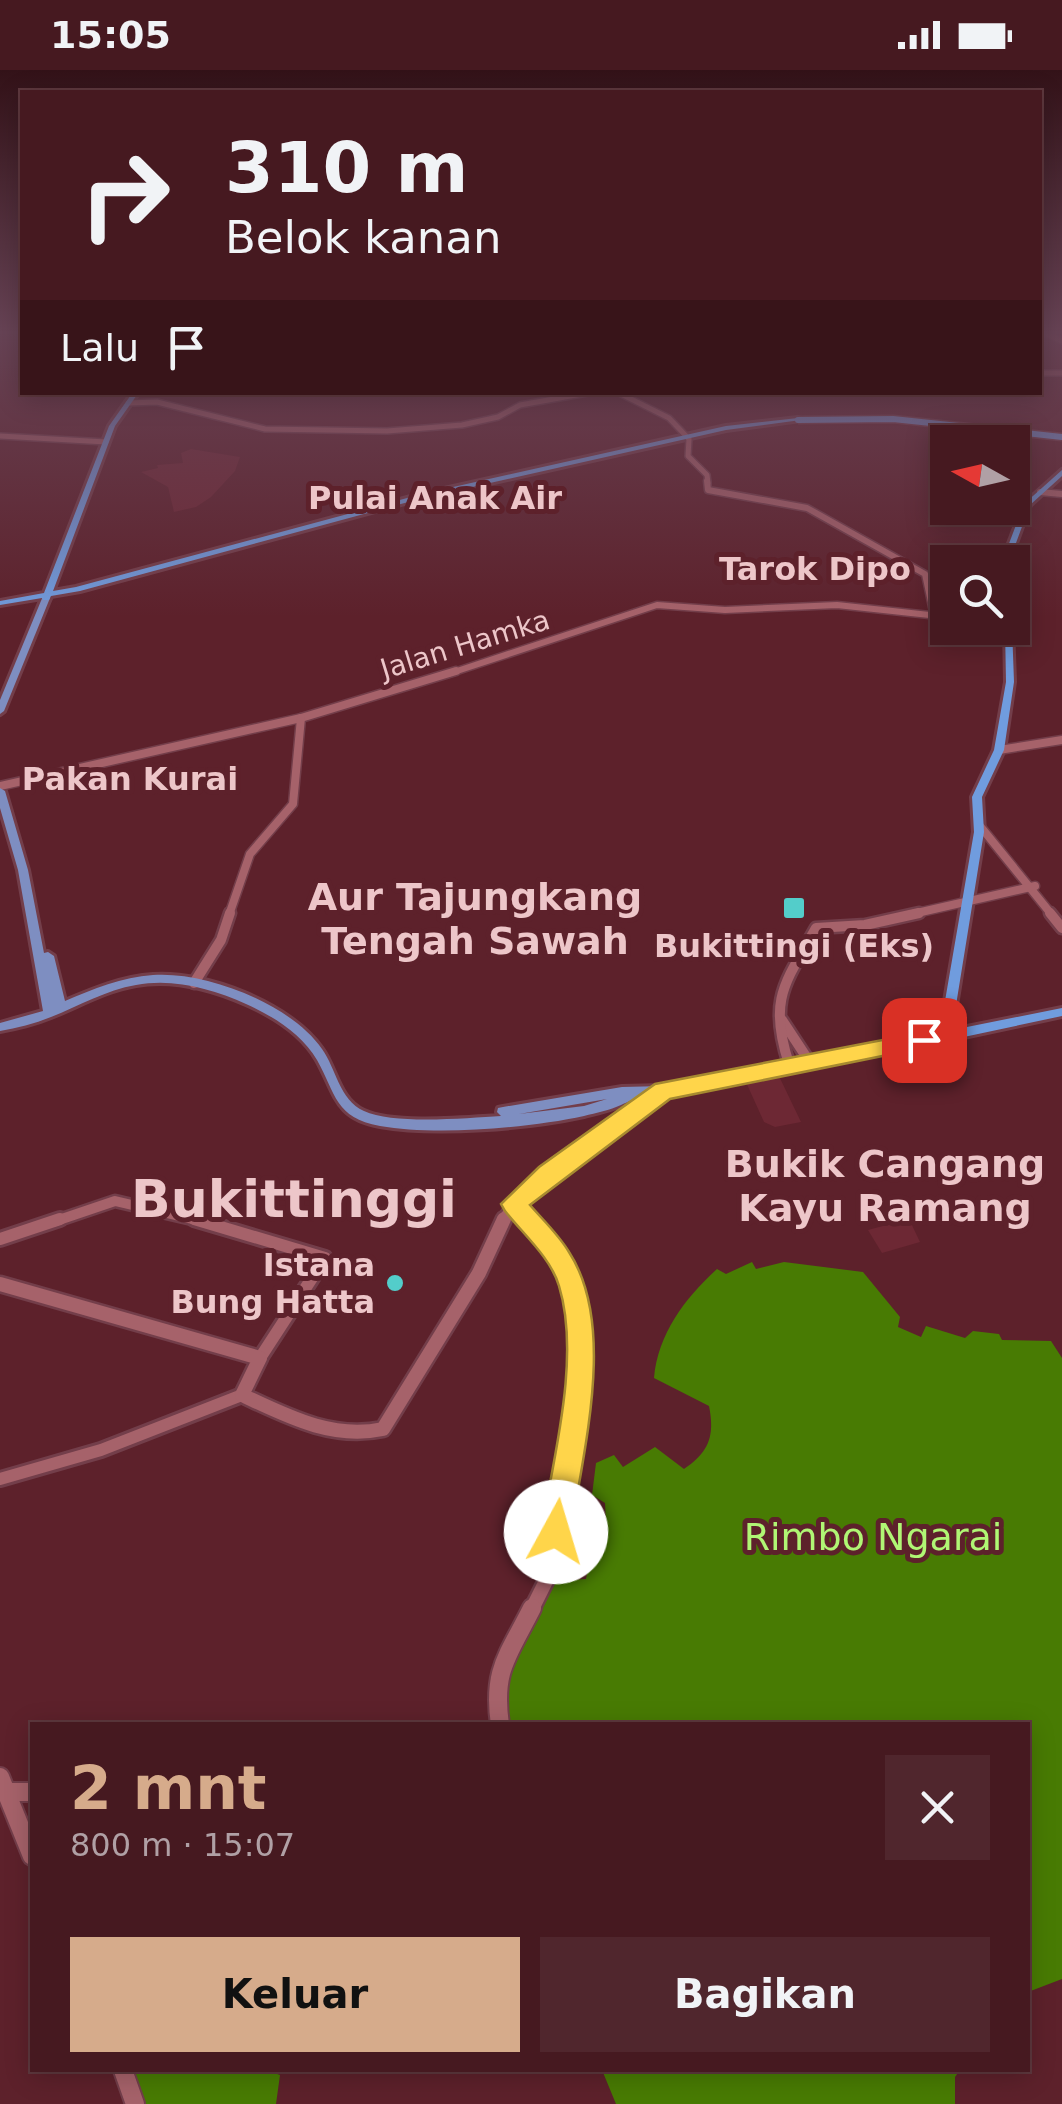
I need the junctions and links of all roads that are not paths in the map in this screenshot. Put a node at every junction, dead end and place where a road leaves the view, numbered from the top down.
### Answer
1 (115, 427) edge
2 (256, 427) edge
3 (428, 427) edge
4 (677, 427) edge
5 (743, 427) edge
6 (956, 427) edge
7 (963, 427) edge
8 (0, 436) edge
9 (688, 438) junction
10 (1062, 438) edge
11 (106, 442) junction
12 (1062, 472) edge
13 (1040, 492) junction
14 (1062, 494) edge
15 (1011, 545) edge
16 (930, 595) edge
17 (47, 597) junction
18 (0, 604) edge
19 (930, 616) edge
20 (1010, 645) edge
21 (0, 711) edge
22 (300, 718) junction
23 (1062, 740) edge
24 (999, 750) junction
25 (0, 793) edge
26 (980, 826) junction
27 (1032, 886) junction
28 (968, 900) junction
29 (1062, 928) edge
30 (194, 983) junction
31 (55, 1009) junction
32 (1062, 1012) edge
33 (782, 1020) junction
34 (0, 1027) edge
35 (945, 1036) junction
36 (808, 1061) junction
37 (789, 1064) junction
38 (664, 1091) junction
39 (526, 1192) junction
40 (514, 1204) junction
41 (531, 1220) junction
42 (502, 1222) junction
43 (0, 1239) edge
44 (0, 1284) edge
45 (260, 1358) junction
46 (242, 1396) junction
47 (0, 1479) edge
48 (500, 1722) edge
49 (2, 1787) edge
50 (30, 1792) edge
51 (30, 1851) edge
52 (124, 2072) edge
53 (135, 2104) edge

1 - 11 highway
2 - 3 street
4 - 9 street
5 - 9 highway
6 - 10 highway
7 - 10 highway, bridge
8 - 11 street
9 - 16 street
9 - 17 highway
11 - 17 highway
12 - 13 highway
13 - 14 street
13 - 15 highway
17 - 18 highway
17 - 21 main road
19 - 22 street, Jalan Hamka
20 - 24 highway
22 - 25 street, Jalan Hamka
22 - 30 street
23 - 24 street
24 - 26 highway
25 - 31 main road
26 - 27 street
26 - 28 highway
27 - 28 street
27 - 29 street
28 - 33 street
28 - 35 highway
30 - 31 main road
30 - 38 main road
31 - 34 main road
32 - 35 highway
33 - 36 street
33 - 37 street
35 - 36 main road
36 - 37 main road
37 - 38 main road
38 - 39 main road
39 - 40 main road
39 - 41 main road
40 - 41 main road
40 - 42 main road
41 - 42 main road
41 - 48 main road
42 - 46 main road
43 - 45 street
44 - 45 main road
45 - 46 main road
46 - 47 street
49 - 50 main road
49 - 51 main road
52 - 53 main road

